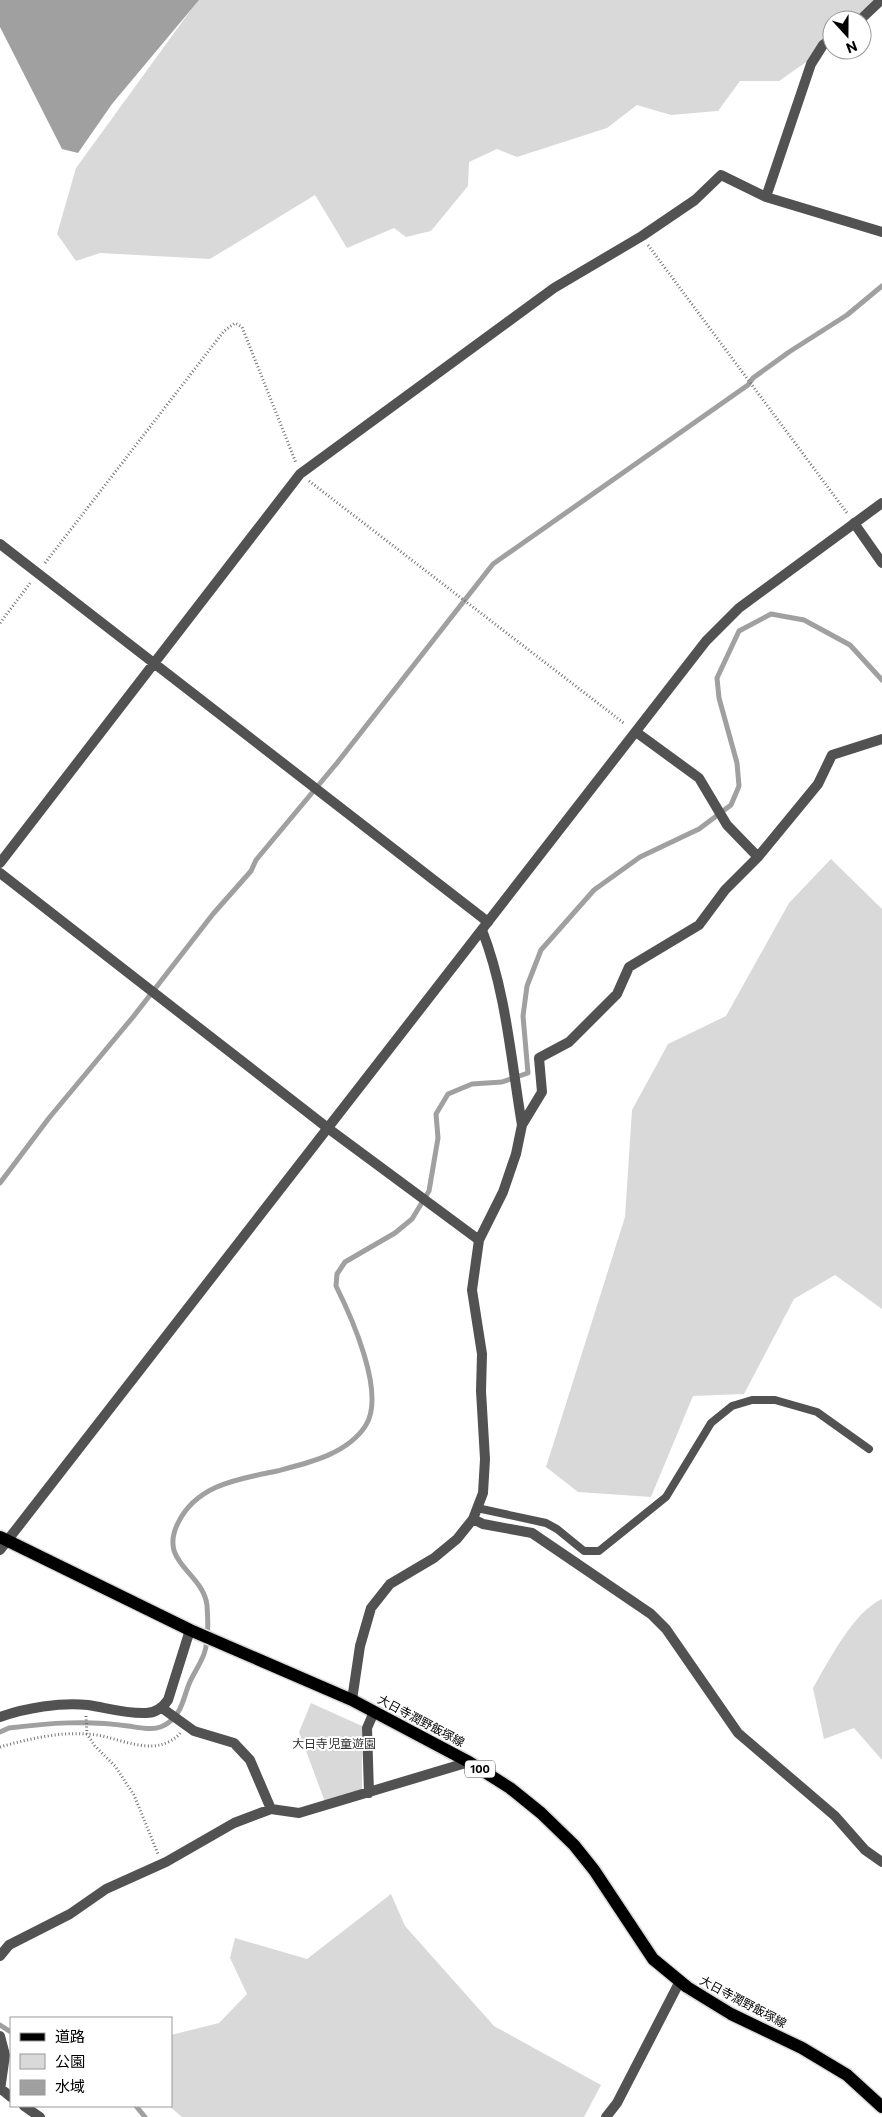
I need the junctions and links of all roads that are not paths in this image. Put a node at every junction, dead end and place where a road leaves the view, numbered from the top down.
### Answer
1 (881, 0) edge
2 (870, 10) edge
3 (822, 47) edge
4 (766, 197) junction
5 (882, 232) edge
6 (882, 503) edge
7 (854, 523) junction
8 (0, 544) edge
9 (882, 562) edge
10 (155, 663) junction
11 (636, 732) junction
12 (882, 739) edge
13 (758, 856) junction
14 (0, 863) edge
15 (0, 873) edge
16 (485, 926) junction
17 (522, 1125) junction
18 (329, 1129) junction
19 (479, 1240) junction
20 (869, 1449) dead end
21 (477, 1508) junction
22 (473, 1519) junction
23 (2, 1542) edge
24 (190, 1630) junction
25 (352, 1700) junction
26 (162, 1708) junction
27 (374, 1712) junction
28 (0, 1717) edge
29 (469, 1762) junction
30 (369, 1793) junction
31 (271, 1809) junction
32 (882, 1862) edge
33 (0, 1956) edge
34 (680, 1981) junction
35 (0, 2036) edge
36 (0, 2090) edge
37 (25, 2107) edge
38 (882, 2107) edge
39 (40, 2117) edge
40 (606, 2117) edge

1 - 2 street
3 - 4 street
4 - 5 street
4 - 10 street
6 - 7 street
7 - 9 street
7 - 11 street
8 - 10 street
10 - 14 street
10 - 16 street
11 - 13 street
11 - 16 street
12 - 13 street
13 - 17 street
15 - 18 street
16 - 17 street
16 - 18 street
17 - 19 street
18 - 19 street
18 - 23 street
19 - 21 street
20 - 21 lane
21 - 22 street
22 - 25 street
22 - 32 street
23 - 24 main road, 大日寺潤野飯塚線 / 100
24 - 25 main road, 大日寺潤野飯塚線 / 100
24 - 26 street
25 - 27 main road, 大日寺潤野飯塚線 / 100
26 - 28 street
26 - 31 street
27 - 29 main road, 大日寺潤野飯塚線 / 100
27 - 30 street
29 - 30 street
29 - 34 main road, 大日寺潤野飯塚線 / 100
30 - 31 street
31 - 33 street
34 - 38 main road, 大日寺潤野飯塚線 / 100
34 - 40 street
35 - 36 street
37 - 39 street

